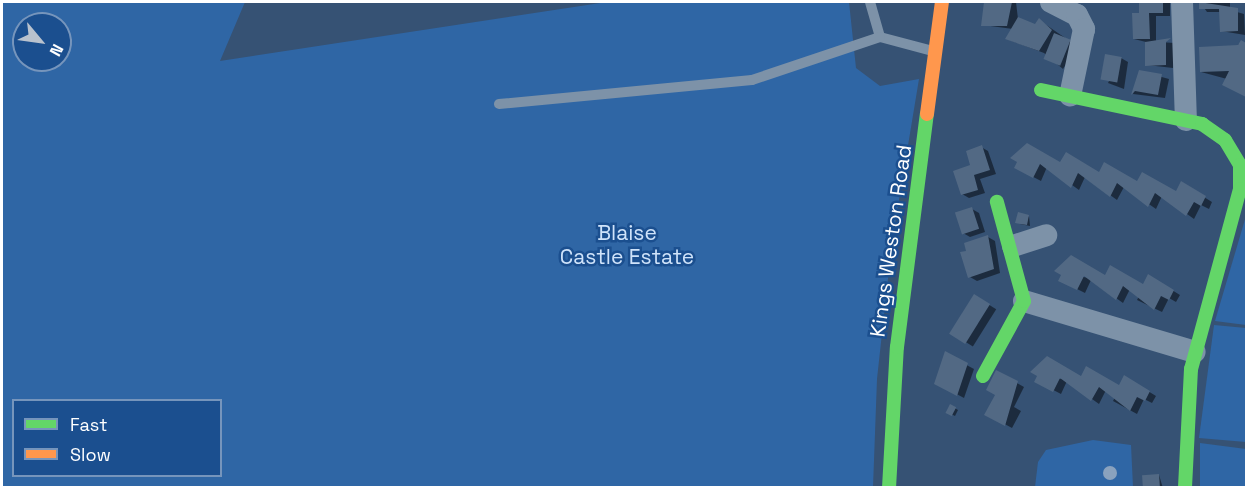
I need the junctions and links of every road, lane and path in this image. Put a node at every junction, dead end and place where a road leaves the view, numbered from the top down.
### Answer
1 (870, 2) edge
2 (942, 2) edge
3 (1052, 2) edge
4 (1182, 2) edge
5 (880, 36) junction
6 (938, 52) junction
7 (1041, 90) dead end
8 (1070, 96) junction
9 (499, 104) dead end
10 (1186, 120) junction
11 (997, 202) dead end
12 (1046, 236) dead end
13 (1013, 246) junction
14 (1024, 301) junction
15 (1195, 352) junction
16 (983, 375) dead end
17 (889, 488) edge
18 (1185, 488) edge

1 - 5 lane
2 - 6 street, Kings Weston Road
3 - 8 street
4 - 10 street
5 - 6 lane
5 - 9 lane
6 - 17 street, Kings Weston Road
7 - 8 street
8 - 10 street
10 - 15 street
11 - 13 street
12 - 13 street
13 - 14 street
14 - 15 street
14 - 16 street
15 - 18 street

